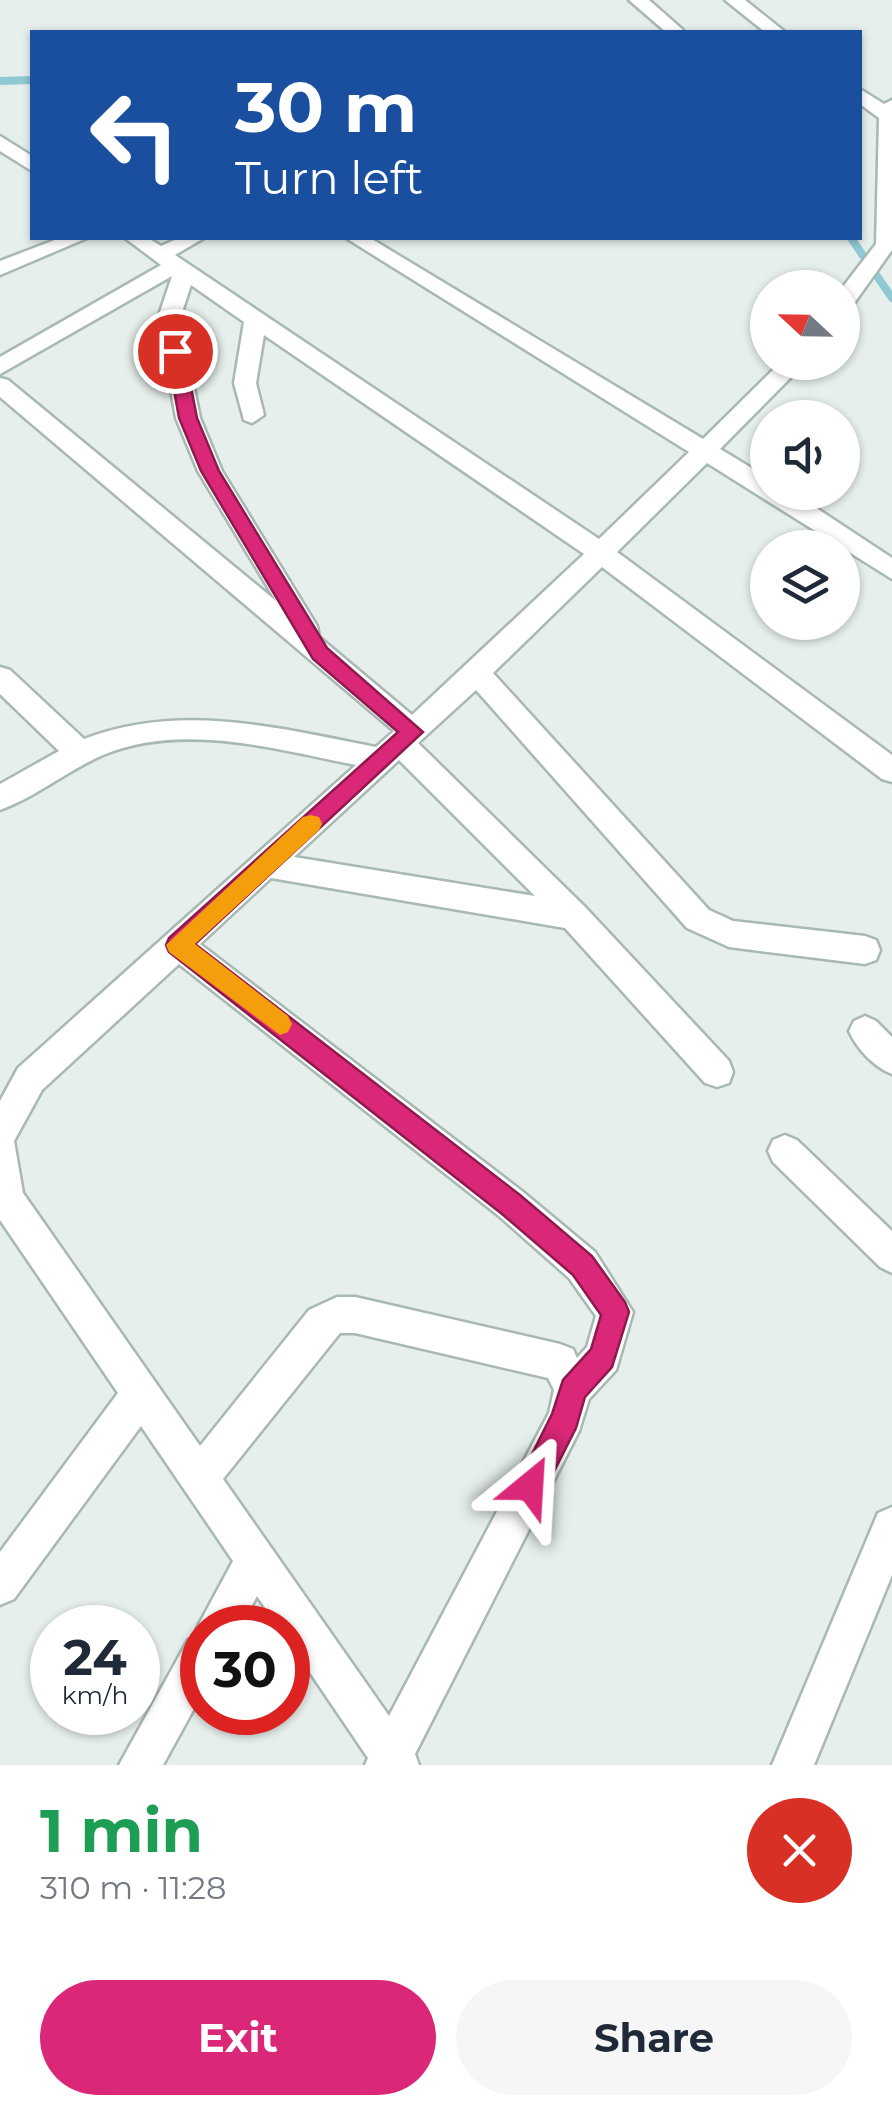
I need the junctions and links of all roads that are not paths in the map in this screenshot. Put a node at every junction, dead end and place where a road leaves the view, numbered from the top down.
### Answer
1 (638, 0) edge
2 (734, 0) edge
3 (674, 30) dead end
4 (773, 30) edge
5 (862, 95) edge
6 (890, 111) edge
7 (0, 142) edge
8 (30, 164) edge
9 (71, 240) edge
10 (138, 240) edge
11 (192, 240) edge
12 (359, 240) edge
13 (172, 265) junction
14 (0, 269) edge
15 (860, 281) edge
16 (256, 320) junction
17 (0, 367) edge
18 (777, 380) edge
19 (0, 385) edge
20 (252, 415) dead end
21 (707, 450) junction
22 (750, 478) edge
23 (799, 510) edge
24 (601, 554) junction
25 (892, 570) edge
26 (320, 653) junction
27 (477, 673) junction
28 (0, 677) edge
29 (398, 744) junction
30 (82, 754) junction
31 (892, 771) edge
32 (0, 798) edge
33 (266, 866) junction
34 (574, 916) junction
35 (178, 945) junction
36 (865, 950) dead end
37 (865, 1032) dead end
38 (892, 1059) edge
39 (717, 1072) dead end
40 (0, 1134) edge
41 (0, 1146) edge
42 (785, 1151) dead end
43 (892, 1256) edge
44 (573, 1390) junction
45 (140, 1395) junction
46 (198, 1480) junction
47 (892, 1527) edge
48 (254, 1561) junction
49 (0, 1585) edge
50 (230, 1605) edge
51 (180, 1693) edge
52 (391, 1762) edge
53 (140, 1765) edge
54 (793, 1765) edge

1 - 3 street
2 - 4 street
5 - 6 street
6 - 15 street
7 - 8 street
9 - 14 street
10 - 13 street
11 - 13 street
12 - 21 street
13 - 16 street
13 - 17 street
13 - 26 street
16 - 20 street
16 - 24 street
18 - 21 street
19 - 26 street
21 - 22 street
21 - 24 street
23 - 25 street
24 - 27 street
24 - 31 street
26 - 29 street
27 - 29 street
27 - 36 street
28 - 30 street
29 - 30 street
29 - 33 street
29 - 34 street
30 - 32 street
33 - 34 street
33 - 35 street
34 - 39 street
35 - 40 street
35 - 44 street
37 - 38 street
41 - 45 street
42 - 43 street
44 - 46 street
44 - 52 street
45 - 46 street
45 - 49 street
46 - 48 street
47 - 54 street
48 - 50 street
48 - 52 street
51 - 53 street

